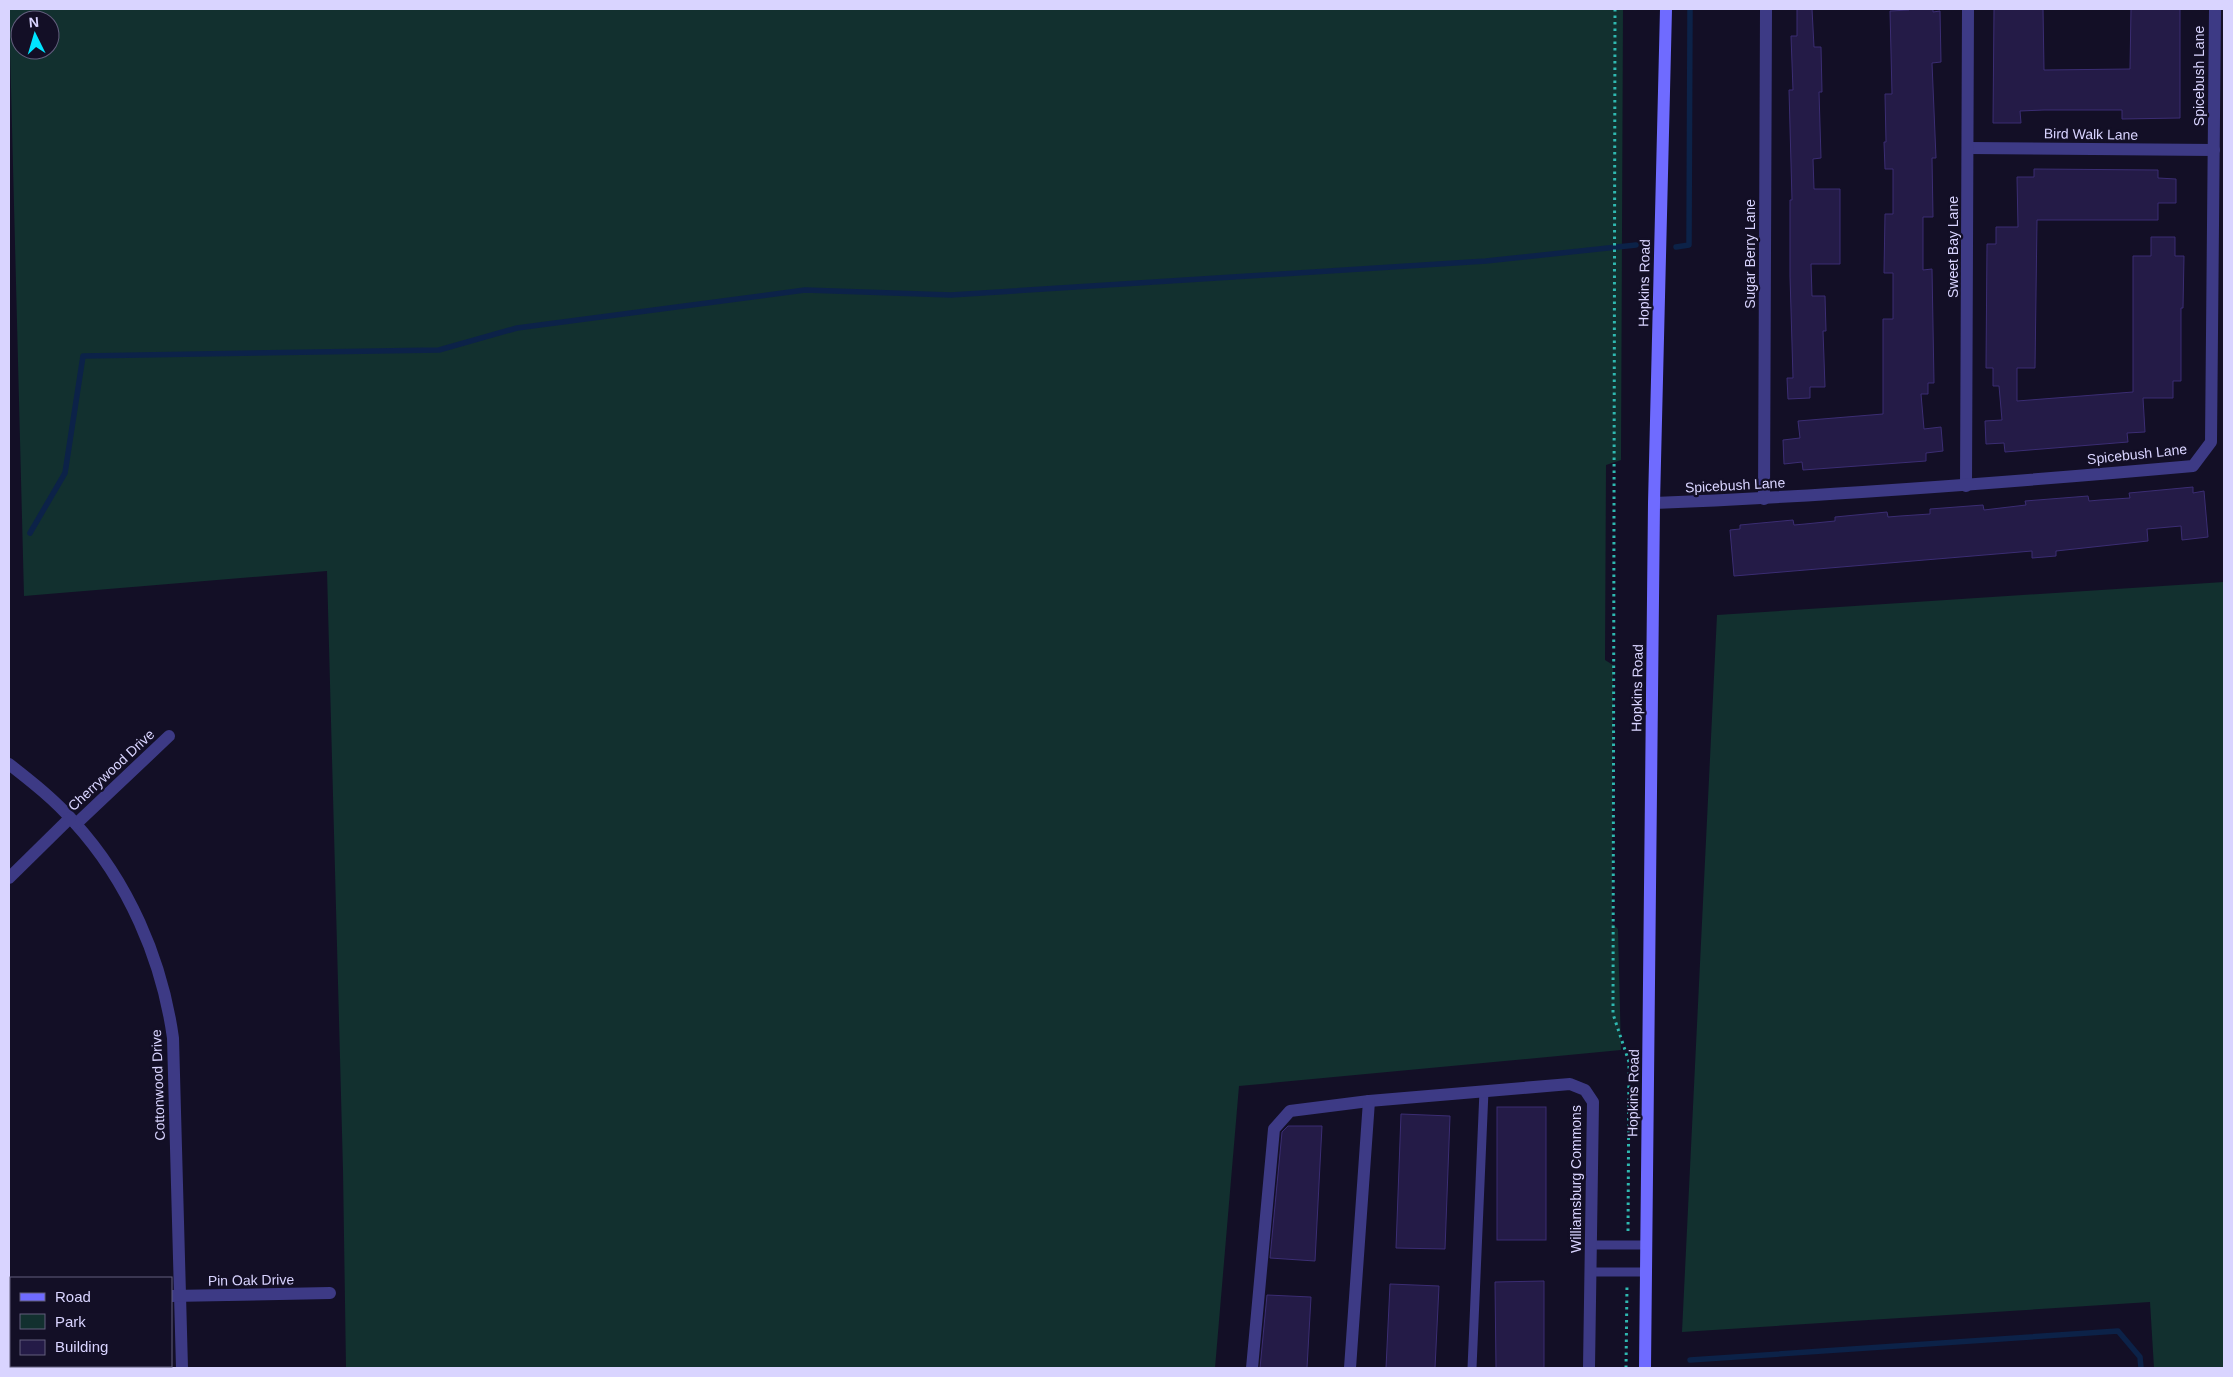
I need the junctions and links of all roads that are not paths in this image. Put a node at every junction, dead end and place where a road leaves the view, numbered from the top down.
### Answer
1 (1666, 9) edge
2 (1766, 9) edge
3 (1968, 9) edge
4 (2215, 9) edge
5 (1969, 148) junction
6 (2214, 150) junction
7 (1966, 486) junction
8 (1764, 499) junction
9 (1654, 503) junction
10 (169, 736) dead end
11 (9, 764) edge
12 (73, 821) junction
13 (9, 878) edge
14 (1484, 1091) junction
15 (1369, 1101) junction
16 (1592, 1245) junction
17 (1646, 1245) junction
18 (1591, 1272) junction
19 (1646, 1272) junction
20 (330, 1293) dead end
21 (176, 1296) edge
22 (182, 1368) edge
23 (1252, 1368) edge
24 (1350, 1368) edge
25 (1472, 1368) edge
26 (1589, 1368) edge
27 (1645, 1368) edge

1 - 9 street, Hopkins Road
2 - 8 street, Sugar Berry Lane
3 - 5 street, Sweet Bay Lane
4 - 6 street, Spicebush Lane
5 - 6 street, Bird Walk Lane
5 - 7 street, Sweet Bay Lane
6 - 7 street, Spicebush Lane
7 - 8 street, Spicebush Lane
8 - 9 street, Spicebush Lane
9 - 17 street, Hopkins Road
10 - 12 street, Cherrywood Drive
11 - 12 street, Cottonwood Drive
12 - 13 street, Cherrywood Drive
12 - 21 street, Cottonwood Drive
14 - 15 street, Williamsburg Commons
14 - 16 street, Williamsburg Commons
14 - 25 lane
15 - 23 street, Williamsburg Commons
15 - 24 street
16 - 17 lane
16 - 18 street, Williamsburg Commons
17 - 19 street, Hopkins Road
18 - 19 lane
18 - 26 street, Williamsburg Commons
19 - 27 street, Hopkins Road
20 - 21 street, Pin Oak Drive
21 - 22 street, Cottonwood Drive

